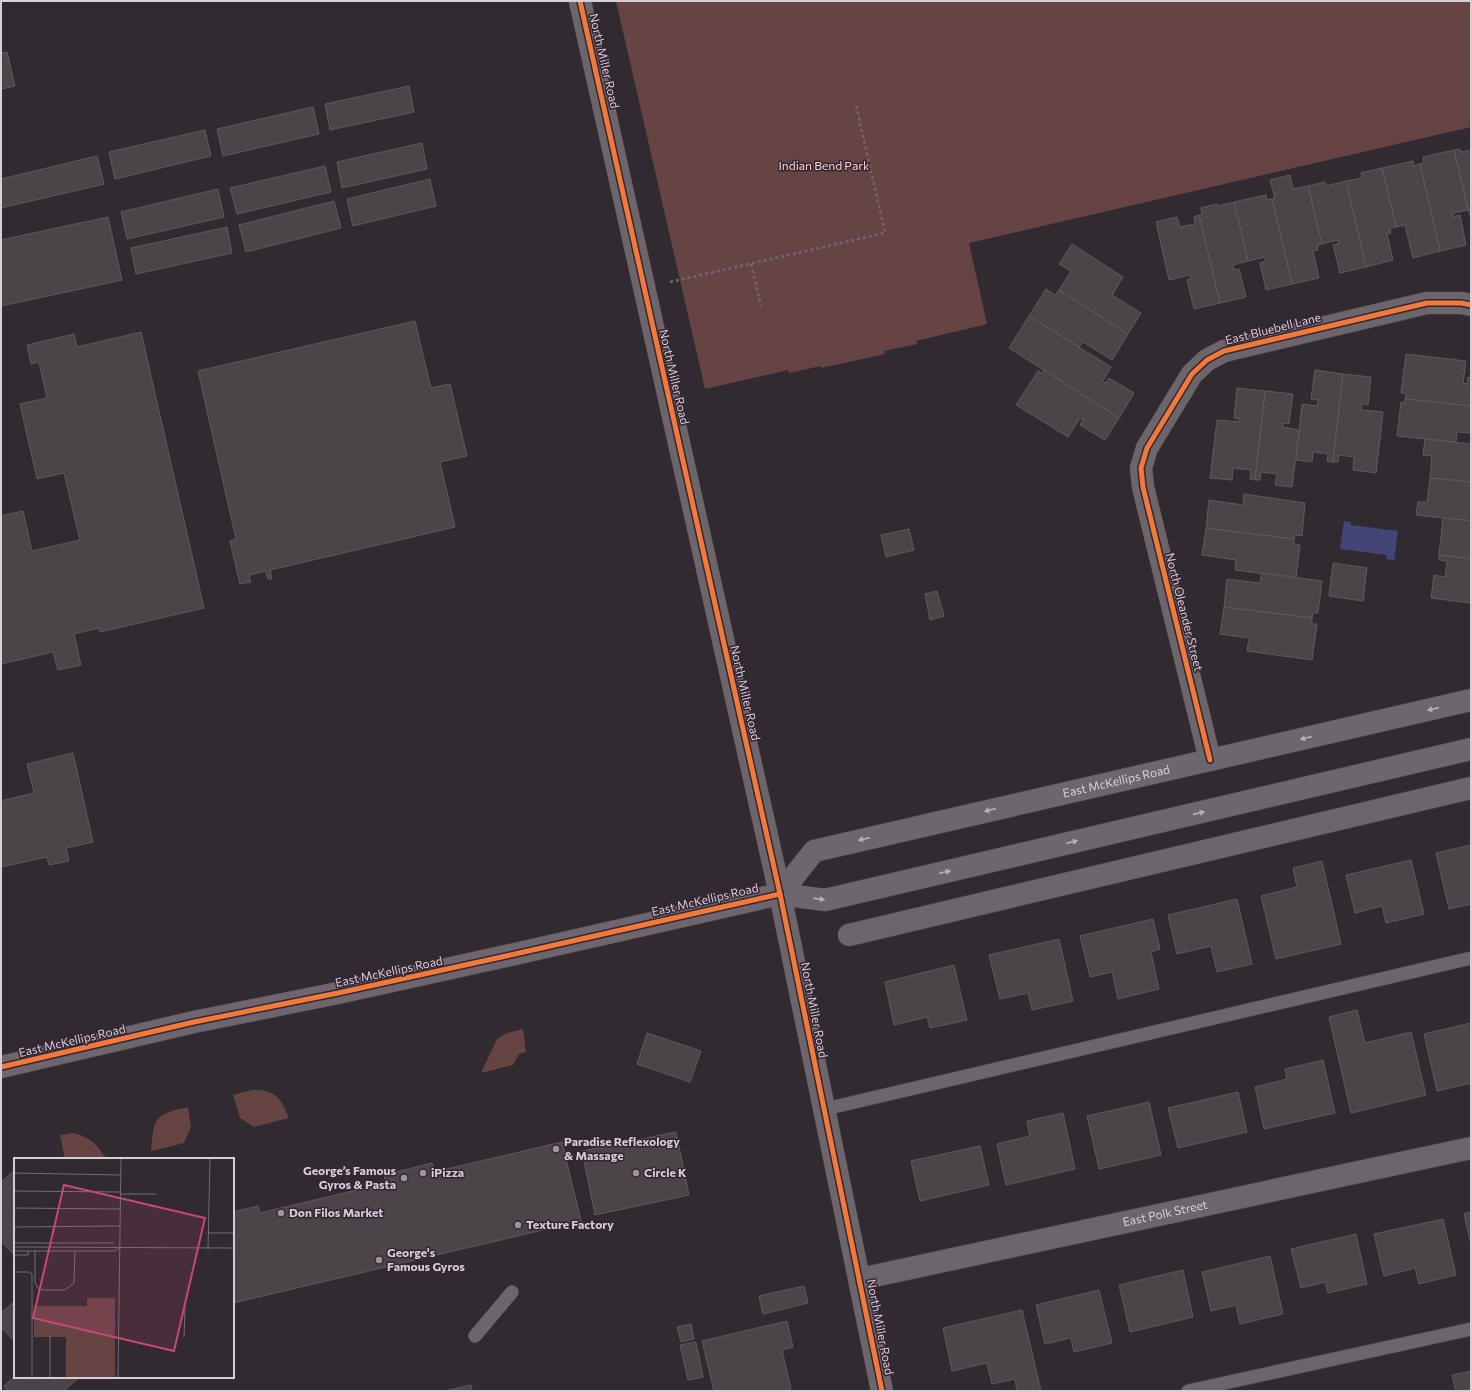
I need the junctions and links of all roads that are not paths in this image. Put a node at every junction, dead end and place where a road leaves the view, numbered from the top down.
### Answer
1 (580, 1) edge
2 (1471, 305) edge
3 (1141, 468) joint
4 (1471, 700) edge
5 (1471, 750) edge
6 (1210, 760) junction
7 (1471, 788) edge
8 (780, 894) junction
9 (849, 935) dead end
10 (1471, 958) edge
11 (1, 1068) edge
12 (824, 1109) junction
13 (1471, 1148) edge
14 (860, 1279) junction
15 (512, 1292) dead end
16 (1471, 1329) edge
17 (475, 1336) dead end
18 (882, 1391) edge
19 (1188, 1391) edge

1 - 8 street, North Miller Road
2 - 3 street, East Bluebell Lane
3 - 6 street, North Oleander Street
4 -> 6 main road, East McKellips Road
8 -> 5 main road, East McKellips Road
6 -> 8 main road, East McKellips Road
7 - 9 street
8 - 11 main road, East McKellips Road
8 - 12 street, North Miller Road
10 - 12 lane
12 - 14 street, North Miller Road
13 - 14 street, East Polk Street
14 - 18 street, North Miller Road
15 - 17 lane
16 - 19 lane

